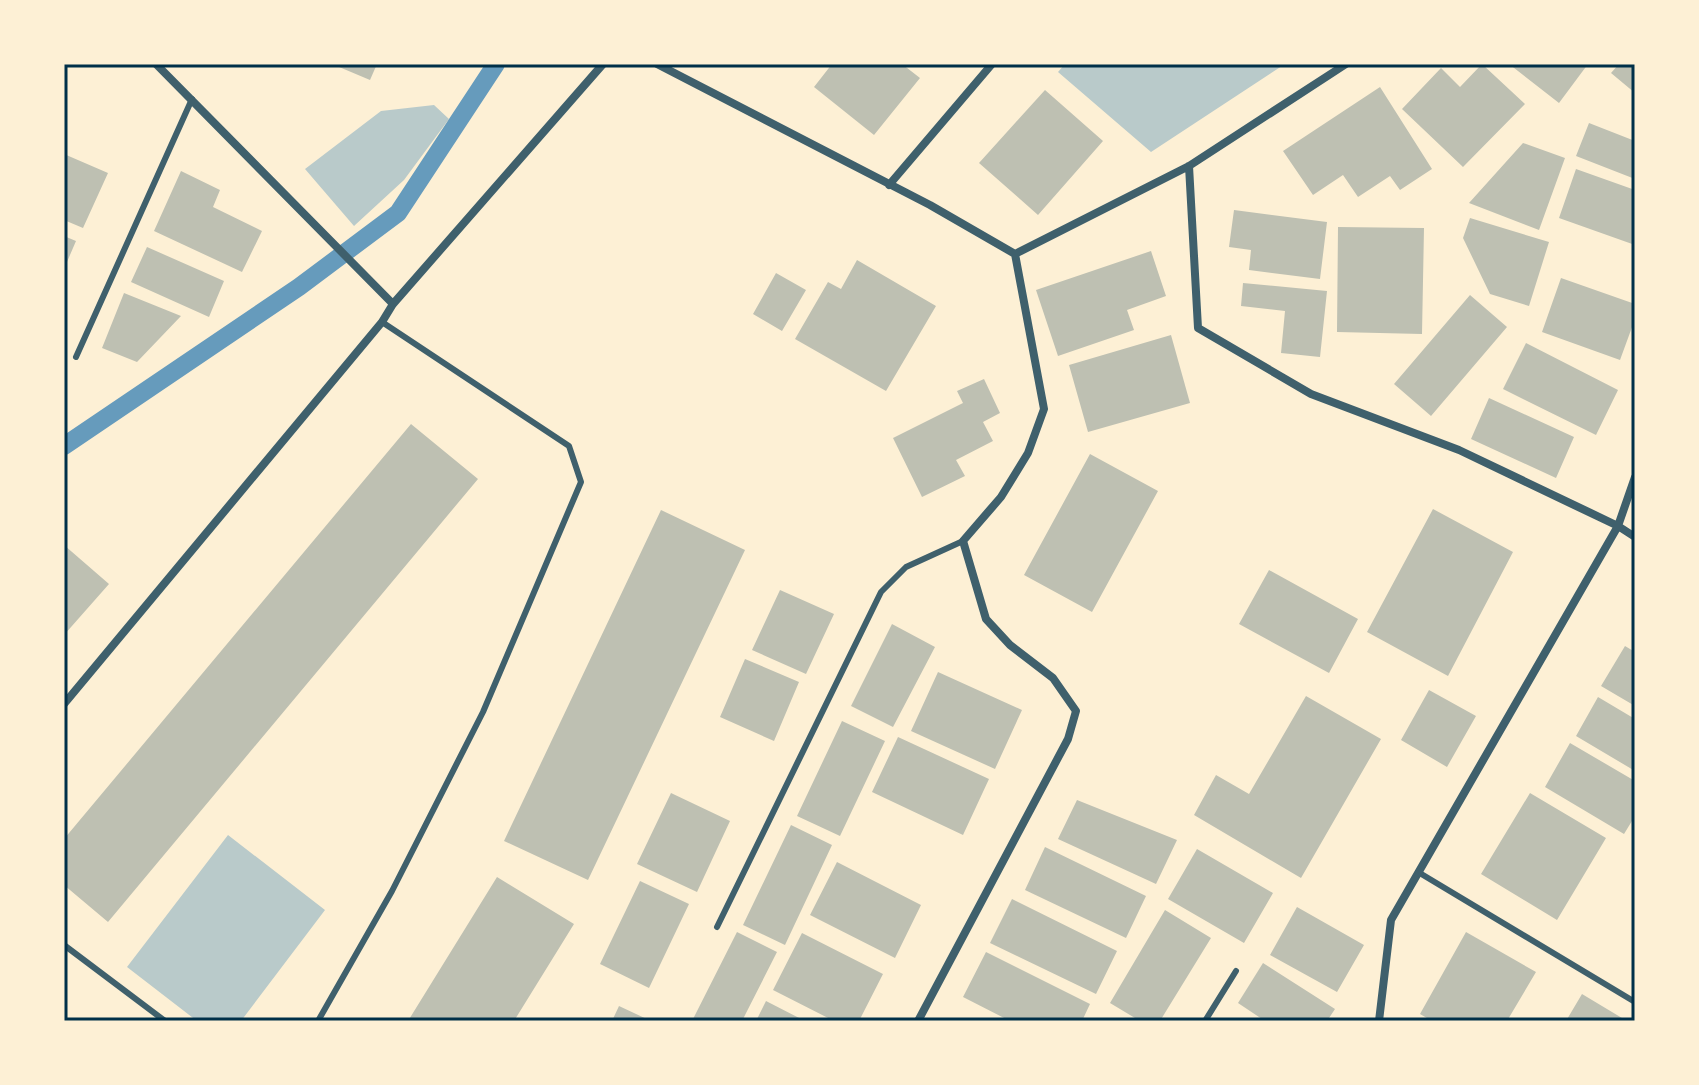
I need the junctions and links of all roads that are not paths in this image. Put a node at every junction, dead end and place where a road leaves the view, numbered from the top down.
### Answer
1 (156, 64) edge
2 (603, 64) edge
3 (657, 64) edge
4 (992, 64) edge
5 (1346, 64) edge
6 (192, 99) junction
7 (1189, 166) junction
8 (889, 185) junction
9 (1015, 254) junction
10 (393, 304) junction
11 (382, 322) junction
12 (76, 357) dead end
13 (1635, 477) edge
14 (1618, 526) junction
15 (1635, 537) edge
16 (963, 541) junction
17 (64, 704) edge
18 (1418, 872) junction
19 (717, 927) dead end
20 (64, 945) edge
21 (1236, 971) dead end
22 (1635, 1002) edge
23 (165, 1021) edge
24 (318, 1021) edge
25 (918, 1021) edge
26 (1205, 1021) edge
27 (1379, 1021) edge

1 - 6 street
2 - 10 street
3 - 8 street
4 - 8 street
5 - 7 street
6 - 10 street
6 - 12 lane
7 - 9 street
7 - 14 street
8 - 9 street
9 - 16 street
10 - 11 street
11 - 17 street
11 - 24 lane
13 - 14 street
14 - 15 street
14 - 18 street
16 - 19 lane
16 - 25 street
18 - 22 lane
18 - 27 street
20 - 23 lane
21 - 26 lane

